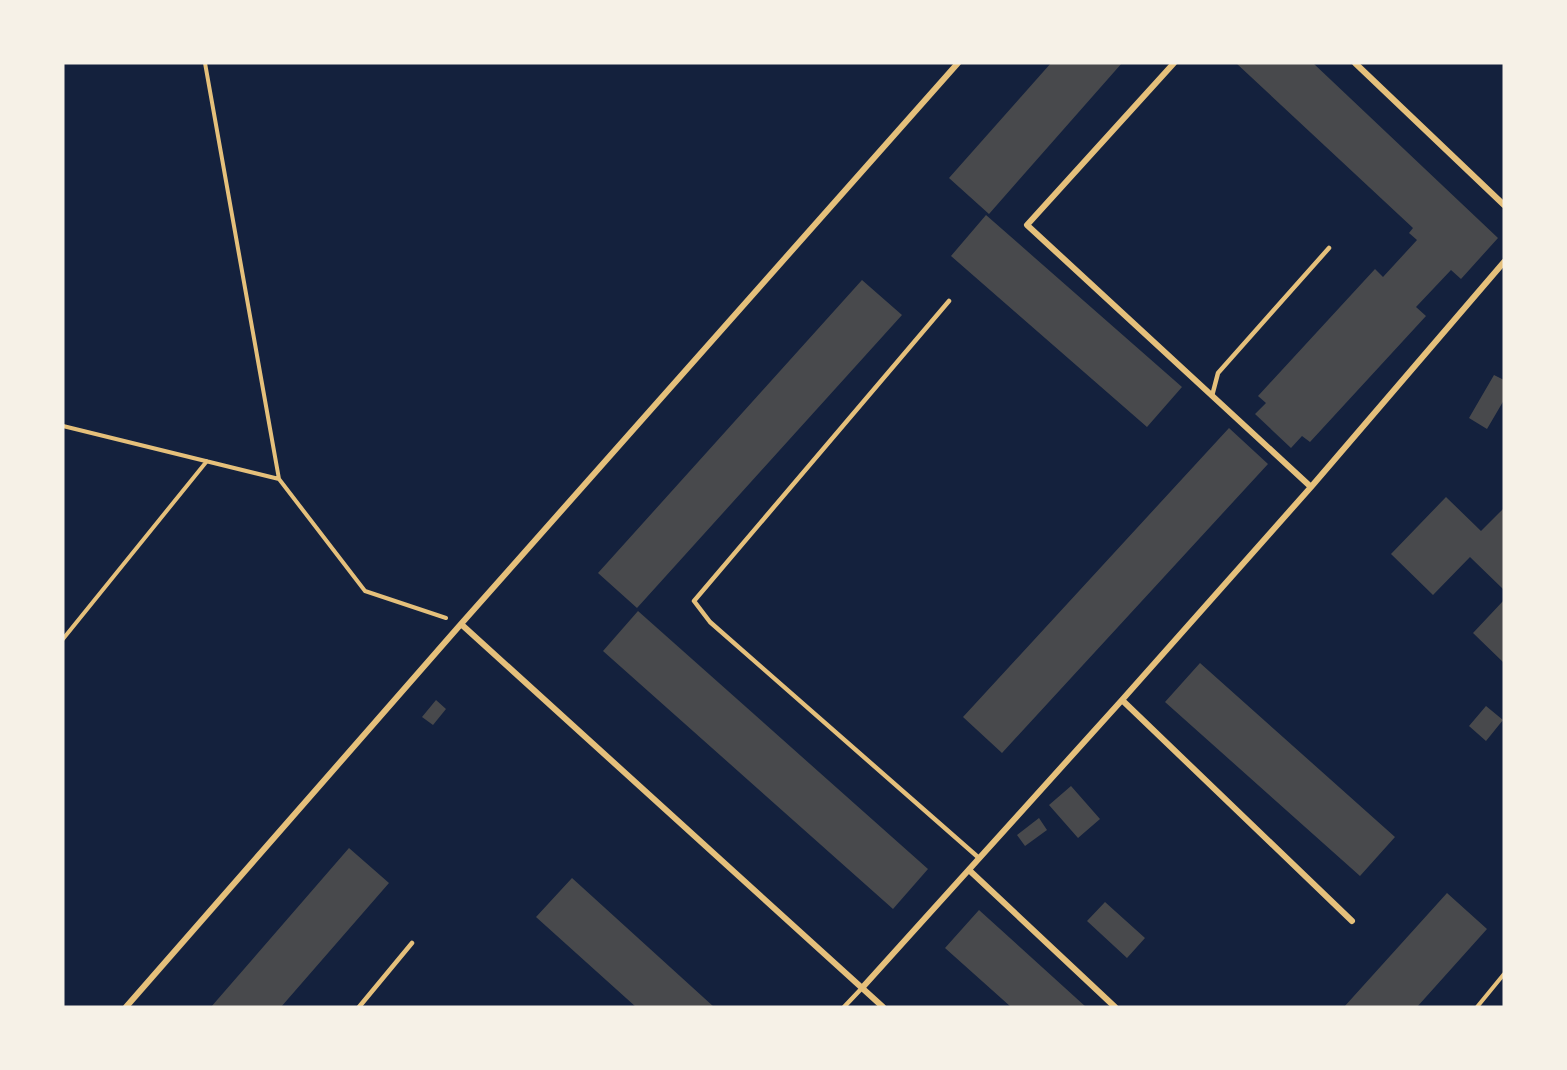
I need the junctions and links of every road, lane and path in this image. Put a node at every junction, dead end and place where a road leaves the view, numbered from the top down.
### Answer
1 (206, 63) edge
2 (958, 63) edge
3 (1174, 63) edge
4 (1355, 63) edge
5 (1504, 205) edge
6 (1329, 248) dead end
7 (1504, 262) edge
8 (949, 301) dead end
9 (1212, 396) junction
10 (63, 426) edge
11 (207, 462) junction
12 (279, 480) junction
13 (1311, 487) junction
14 (460, 624) junction
15 (63, 639) edge
16 (1122, 700) junction
17 (979, 858) junction
18 (969, 870) junction
19 (1352, 921) dead end
20 (412, 943) dead end
21 (1504, 974) edge
22 (862, 988) junction
23 (126, 1007) edge
24 (359, 1007) edge
25 (844, 1007) edge
26 (883, 1007) edge
27 (1115, 1007) edge
28 (1477, 1007) edge

1 - 12 path
2 - 14 street
3 - 9 street
4 - 5 street
6 - 9 lane
7 - 13 street
8 - 17 lane
9 - 13 street
10 - 11 path
11 - 12 path
11 - 15 path
12 - 14 path
13 - 16 street
14 - 22 street
14 - 23 street
16 - 17 street
16 - 19 street
17 - 18 street
18 - 22 street
18 - 27 street
20 - 24 lane
21 - 28 path
22 - 25 lane
22 - 26 street

